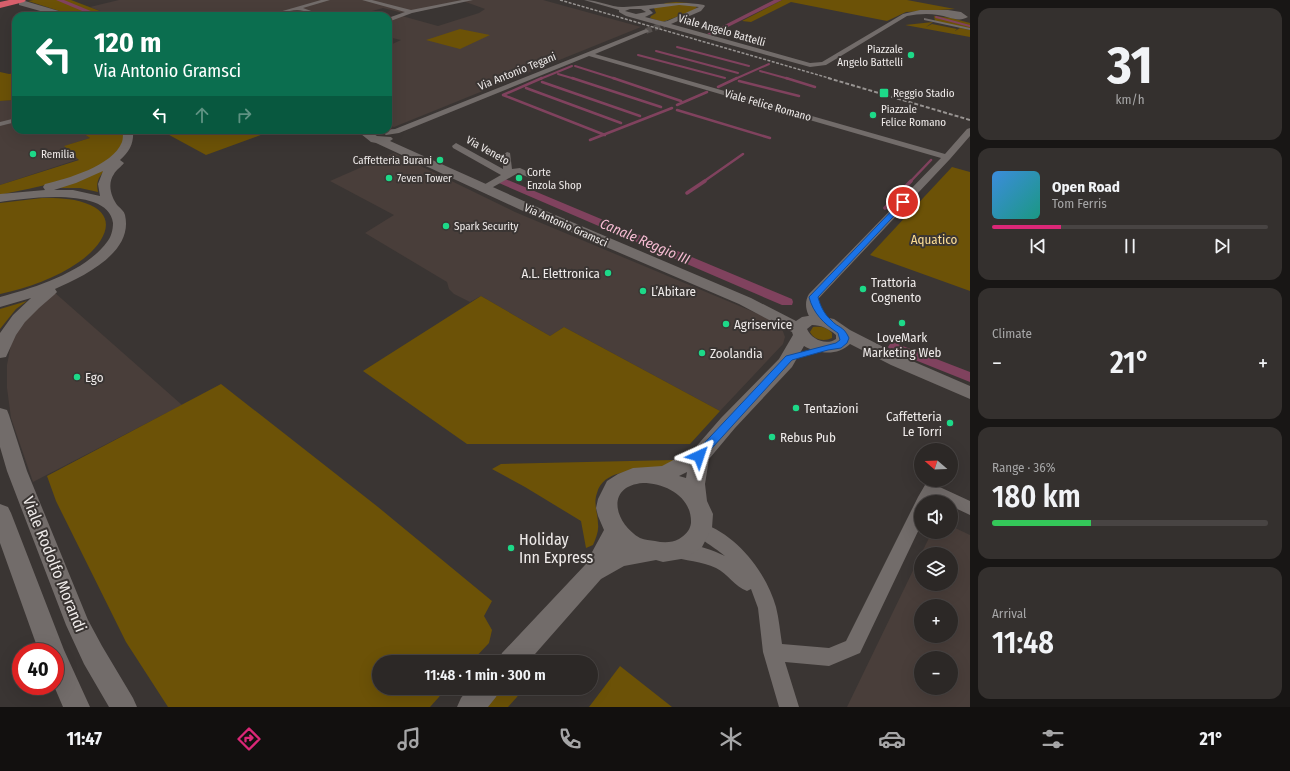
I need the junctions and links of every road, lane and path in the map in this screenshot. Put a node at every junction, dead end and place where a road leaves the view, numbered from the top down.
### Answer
1 (7, 0) edge
2 (327, 0) edge
3 (365, 0) edge
4 (470, 0) edge
5 (587, 0) edge
6 (22, 1) edge
7 (0, 2) edge
8 (0, 5) edge
9 (296, 8) junction
10 (624, 9) junction
11 (54, 12) edge
12 (282, 12) edge
13 (309, 12) edge
14 (411, 12) junction
15 (649, 13) junction
16 (949, 16) junction
17 (392, 19) edge
18 (926, 19) dead end
19 (968, 19) edge
20 (668, 23) tunnel mouth
21 (970, 29) edge
22 (646, 32) tunnel mouth
23 (589, 54) junction
24 (12, 121) edge
25 (0, 124) edge
26 (392, 130) edge
27 (970, 131) edge
28 (128, 134) edge
29 (137, 134) edge
30 (380, 135) edge
31 (456, 146) dead end
32 (507, 155) dead end
33 (947, 157) junction
34 (508, 175) junction
35 (530, 175) dead end
36 (483, 189) junction
37 (17, 195) junction
38 (0, 198) edge
39 (112, 207) junction
40 (72, 276) junction
41 (0, 302) edge
42 (811, 325) junction
43 (836, 343) junction
44 (0, 353) edge
45 (789, 358) junction
46 (970, 393) edge
47 (0, 414) edge
48 (699, 456) junction
49 (658, 475) junction
50 (928, 495) edge
51 (943, 495) edge
52 (697, 500) junction
53 (958, 502) edge
54 (970, 508) edge
55 (0, 513) edge
56 (914, 522) edge
57 (616, 530) junction
58 (702, 530) junction
59 (666, 551) junction
60 (593, 572) junction
61 (767, 607) junction
62 (49, 643) edge
63 (773, 652) junction
64 (517, 655) edge
65 (64, 679) edge
66 (481, 695) edge
67 (77, 707) edge
68 (124, 707) edge
69 (470, 707) edge
70 (789, 707) edge

1 - 7 highway
2 - 9 street
3 - 14 street
4 - 14 street
5 - 10 street
6 - 8 highway
6 - 11 street
9 - 12 street
9 - 13 street
10 - 15 street, Viale Angelo Battelli
10 - 15 street, Viale Angelo Battelli
14 - 17 street
15 - 16 street, Viale Angelo Battelli
15 - 20 street
16 - 19 street, Viale Angelo Battelli
16 - 19 street, Viale Angelo Battelli
18 - 21 street
22 - 23 street, Via Antonio Tegani
23 - 26 street, Via Antonio Tegani
23 - 33 street, Viale Felice Romano
24 - 25 street
27 - 33 street
28 - 37 street
29 - 39 street
30 - 36 street, Via Antonio Gramsci
31 - 34 street, Via Veneto
32 - 34 street, Via Veneto
33 - 42 street
34 - 35 street, Via Veneto
34 - 36 street, Via Veneto
36 - 42 street, Via Antonio Gramsci
37 - 38 street
37 - 39 street
39 - 40 street
40 - 41 street
40 - 44 street
42 - 43 street, Via Antonio Gramsci
42 - 43 street, Via Antonio Gramsci
42 - 45 street
43 - 45 street
43 - 46 street, Via Antonio Gramsci
45 - 48 street
47 - 68 street, Viale Rodolfo Morandi
48 - 49 street
48 - 52 street
49 - 52 street
49 - 57 street
50 - 51 street
52 - 58 street
53 - 54 street
55 - 62 street
56 - 63 street
57 - 59 street
57 - 60 street
58 - 59 street
58 - 61 street
59 - 60 street
59 - 61 street
60 - 64 street
61 - 63 street
63 - 70 street
65 - 67 street
66 - 69 street

